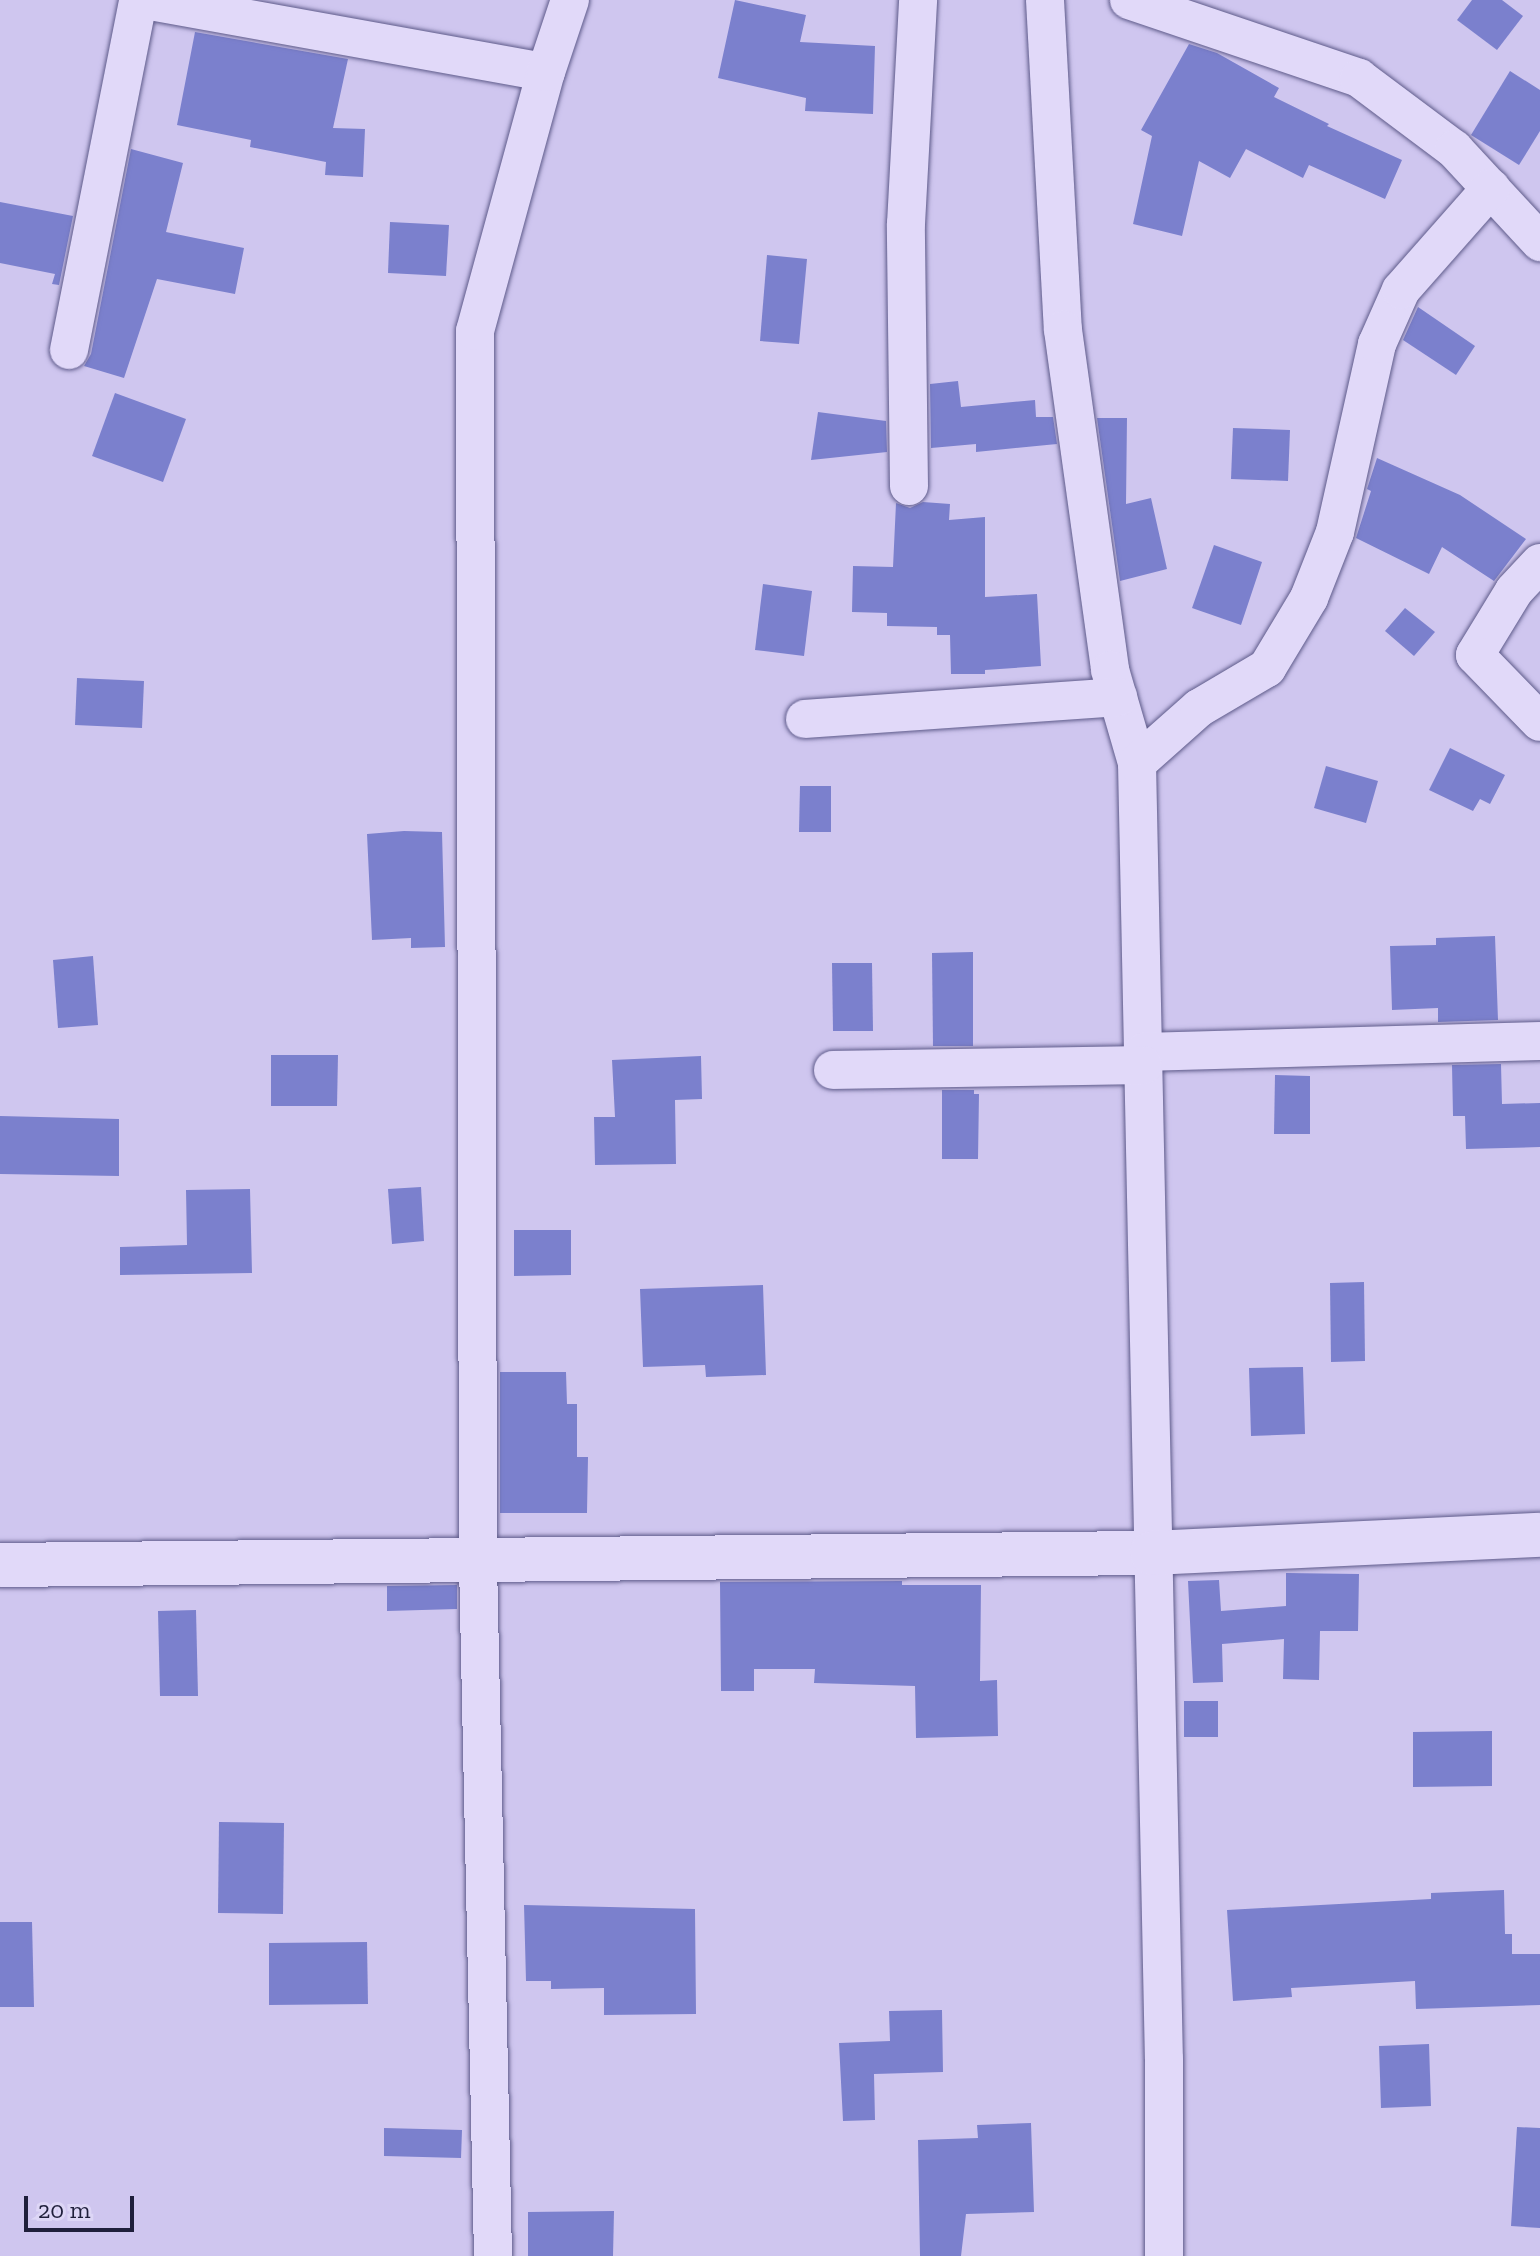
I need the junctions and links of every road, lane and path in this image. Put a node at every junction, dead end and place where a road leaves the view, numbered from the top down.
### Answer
1 (570, 0) edge
2 (918, 0) edge
3 (1045, 0) edge
4 (1129, 0) edge
5 (149, 1) edge
6 (546, 72) junction
7 (1491, 188) junction
8 (1540, 242) edge
9 (69, 350) dead end
10 (909, 486) dead end
11 (1540, 563) edge
12 (1118, 697) junction
13 (805, 719) dead end
14 (1540, 722) edge
15 (1137, 763) junction
16 (1540, 1041) edge
17 (1143, 1059) junction
18 (833, 1070) dead end
19 (1540, 1535) edge
20 (1152, 1553) junction
21 (478, 1561) junction
22 (0, 1565) edge
23 (493, 2256) edge
24 (1164, 2256) edge

1 - 6 street
2 - 10 street
3 - 12 street
4 - 7 street
5 - 6 street
5 - 9 street
6 - 21 street
7 - 8 street
7 - 15 street
11 - 14 street
12 - 13 street
12 - 15 street
15 - 17 street
16 - 17 street
17 - 18 street
17 - 20 street
19 - 20 street
20 - 21 street
20 - 24 street
21 - 22 street
21 - 23 street

